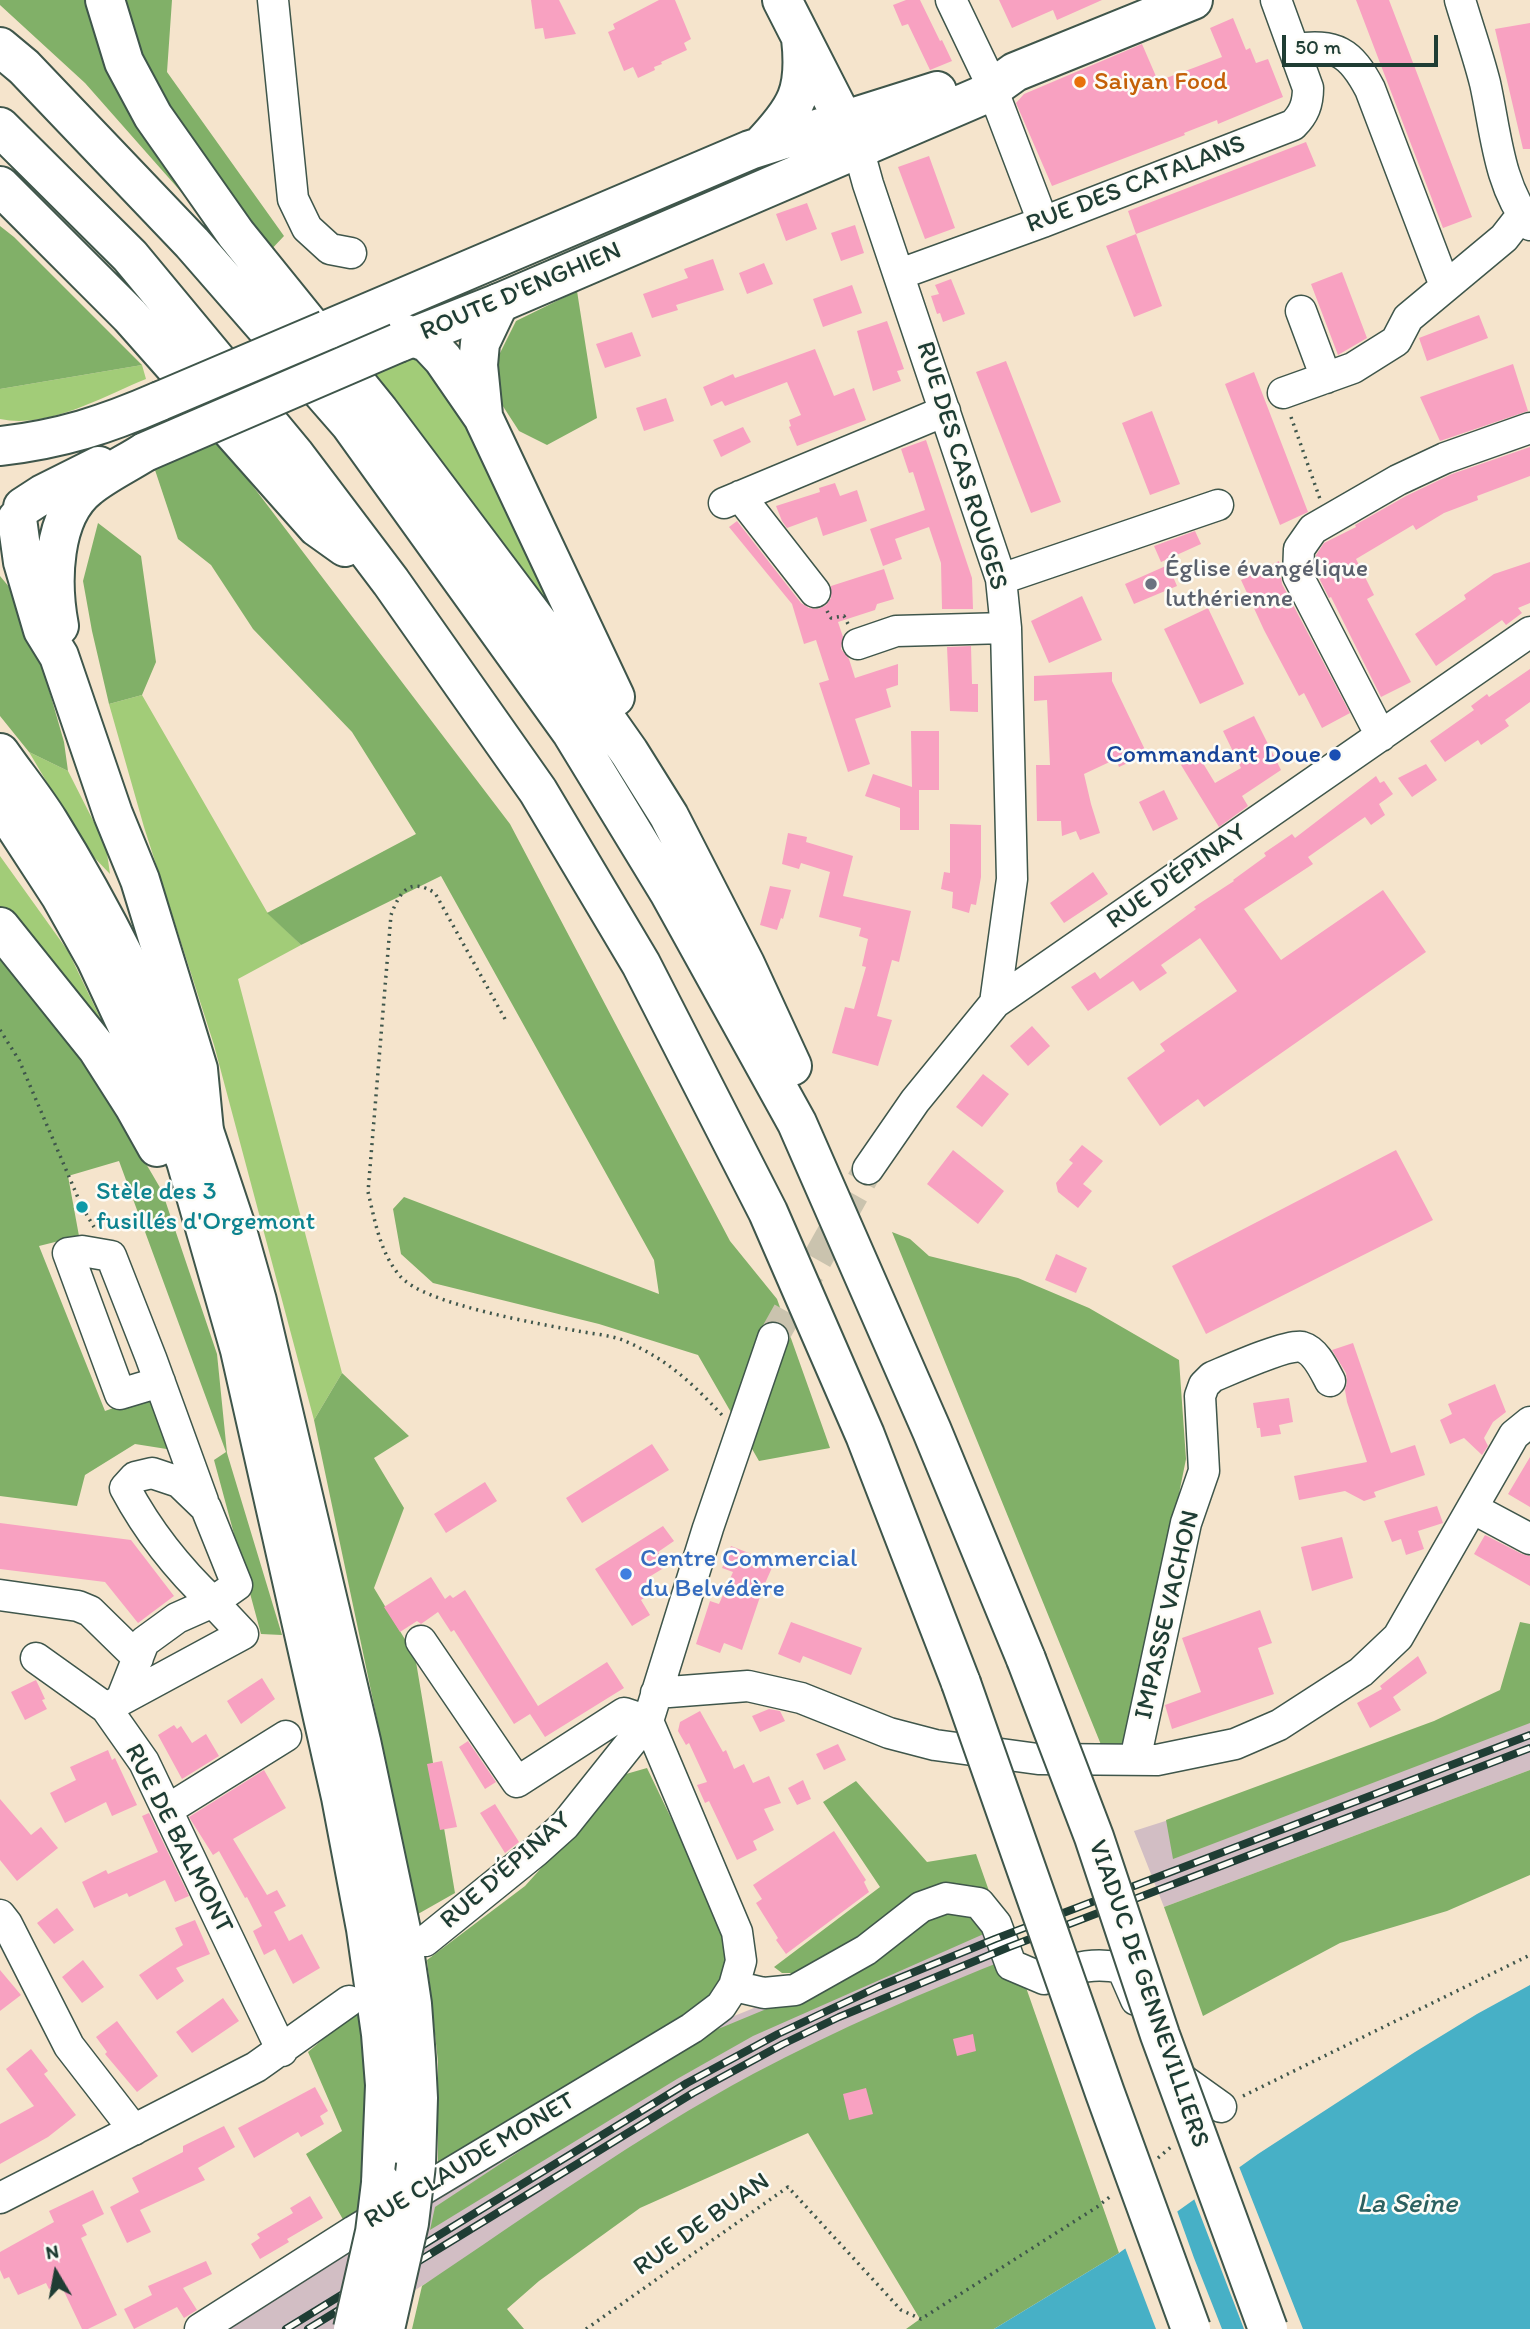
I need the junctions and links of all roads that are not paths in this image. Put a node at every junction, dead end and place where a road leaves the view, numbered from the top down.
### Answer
1 (105, 0) edge
2 (273, 0) edge
3 (782, 0) edge
4 (809, 0) edge
5 (951, 0) edge
6 (1193, 0) edge
7 (1276, 0) edge
8 (1460, 0) edge
9 (801, 38) junction
10 (0, 47) edge
11 (1294, 49) junction
12 (998, 79) junction
13 (0, 127) edge
14 (856, 127) junction
15 (761, 146) junction
16 (0, 186) edge
17 (0, 209) edge
18 (1526, 220) edge
19 (1043, 222) junction
20 (351, 253) dead end
21 (72, 260) junction
22 (900, 274) junction
23 (1445, 286) junction
24 (499, 303) junction
25 (1301, 311) dead end
26 (392, 330) junction
27 (1326, 378) junction
28 (1283, 393) road end
29 (945, 411) junction
30 (483, 417) junction
31 (1530, 428) edge
32 (0, 446) edge
33 (145, 452) junction
34 (1219, 505) dead end
35 (13, 520) edge
36 (1001, 579) junction
37 (391, 582) junction
38 (815, 592) road end
39 (1006, 628) junction
40 (1530, 632) edge
41 (859, 644) road end
42 (59, 656) junction
43 (1381, 736) junction
44 (629, 752) junction
45 (0, 753) edge
46 (0, 803) edge
47 (0, 928) edge
48 (995, 1003) junction
49 (797, 1123) junction
50 (204, 1131) junction
51 (868, 1168) tunnel mouth
52 (202, 1212) junction
53 (774, 1338) tunnel mouth
54 (1330, 1381) dead end
55 (160, 1382) dead end
56 (1530, 1422) edge
57 (206, 1508) junction
58 (1472, 1508) junction
59 (1530, 1539) edge
60 (0, 1595) edge
61 (213, 1602) junction
62 (421, 1641) dead end
63 (36, 1658) dead end
64 (138, 1658) junction
65 (113, 1704) junction
66 (652, 1707) junction
67 (286, 1736) dead end
68 (1135, 1760) junction
69 (167, 1810) junction
70 (0, 1915) edge
71 (425, 1941) dead end
72 (734, 1986) junction
73 (349, 2001) dead end
74 (282, 2050) junction
75 (1221, 2107) dead end
76 (134, 2130) junction
77 (0, 2198) edge
78 (200, 2329) edge
79 (353, 2329) edge
80 (385, 2329) edge
81 (1191, 2329) edge
82 (1268, 2329) edge

1 - 44 main road
2 - 20 street
3 - 9 main road
4 - 14 main road
5 - 12 street
6 - 12 main road, ROUTE D'ENGHIEN
7 - 11 street, RUE DES CATALANS
8 - 18 street
9 - 14 main road
9 - 15 main road
10 - 49 main road, VIADUC DE GENNEVILLIERS
11 - 19 street, RUE DES CATALANS
11 - 23 street
12 - 14 main road, ROUTE D'ENGHIEN
12 - 19 street
13 - 37 main road
14 - 15 main road, ROUTE D'ENGHIEN
14 - 22 street, RUE DES CAS ROUGES
14 - 24 main road, ROUTE D'ENGHIEN
15 - 26 main road, ROUTE D'ENGHIEN
16 - 21 main road
17 - 21 main road
18 - 23 street
19 - 22 street, RUE DES CATALANS
21 - 37 main road
22 - 29 street, RUE DES CAS ROUGES
23 - 27 street
24 - 26 main road, ROUTE D'ENGHIEN
24 - 30 main road
25 - 27 street
26 - 30 main road
26 - 32 main road, bridge
26 - 33 main road, ROUTE D'ENGHIEN, bridge
27 - 28 street
29 - 36 street, RUE DES CAS ROUGES
29 - 38 street
30 - 44 main road
31 - 43 street
32 - 35 main road
33 - 35 main road, ROUTE D'ENGHIEN
33 - 42 main road
34 - 36 street
35 - 42 main road
36 - 39 street, RUE DES CAS ROUGES
37 - 81 main road, bridge
39 - 41 street
39 - 48 street, RUE DES CAS ROUGES
40 - 43 street, RUE D'ÉPINAY
42 - 50 main road
43 - 48 street, RUE D'ÉPINAY
44 - 49 main road
45 - 50 main road
46 - 52 main road
47 - 52 main road
48 - 51 street, RUE D'ÉPINAY
49 - 82 main road, VIADUC DE GENNEVILLIERS, bridge
50 - 80 main road, bridge
52 - 79 main road, bridge
53 - 66 street, RUE D'ÉPINAY
54 - 68 street, IMPASSE VACHON
55 - 57 street
56 - 58 street
57 - 61 street
57 - 61 street
58 - 59 street
58 - 68 street
60 - 64 street
61 - 64 street
61 - 65 street
62 - 66 street
63 - 65 street, RUE DE BALMONT
64 - 65 street
65 - 69 street, RUE DE BALMONT
66 - 68 street
66 - 71 street, RUE D'ÉPINAY
66 - 72 street
67 - 69 street
69 - 74 street, RUE DE BALMONT
70 - 76 street
72 - 75 street
72 - 78 street, RUE CLAUDE MONET
73 - 74 street
74 - 76 street
76 - 77 street

